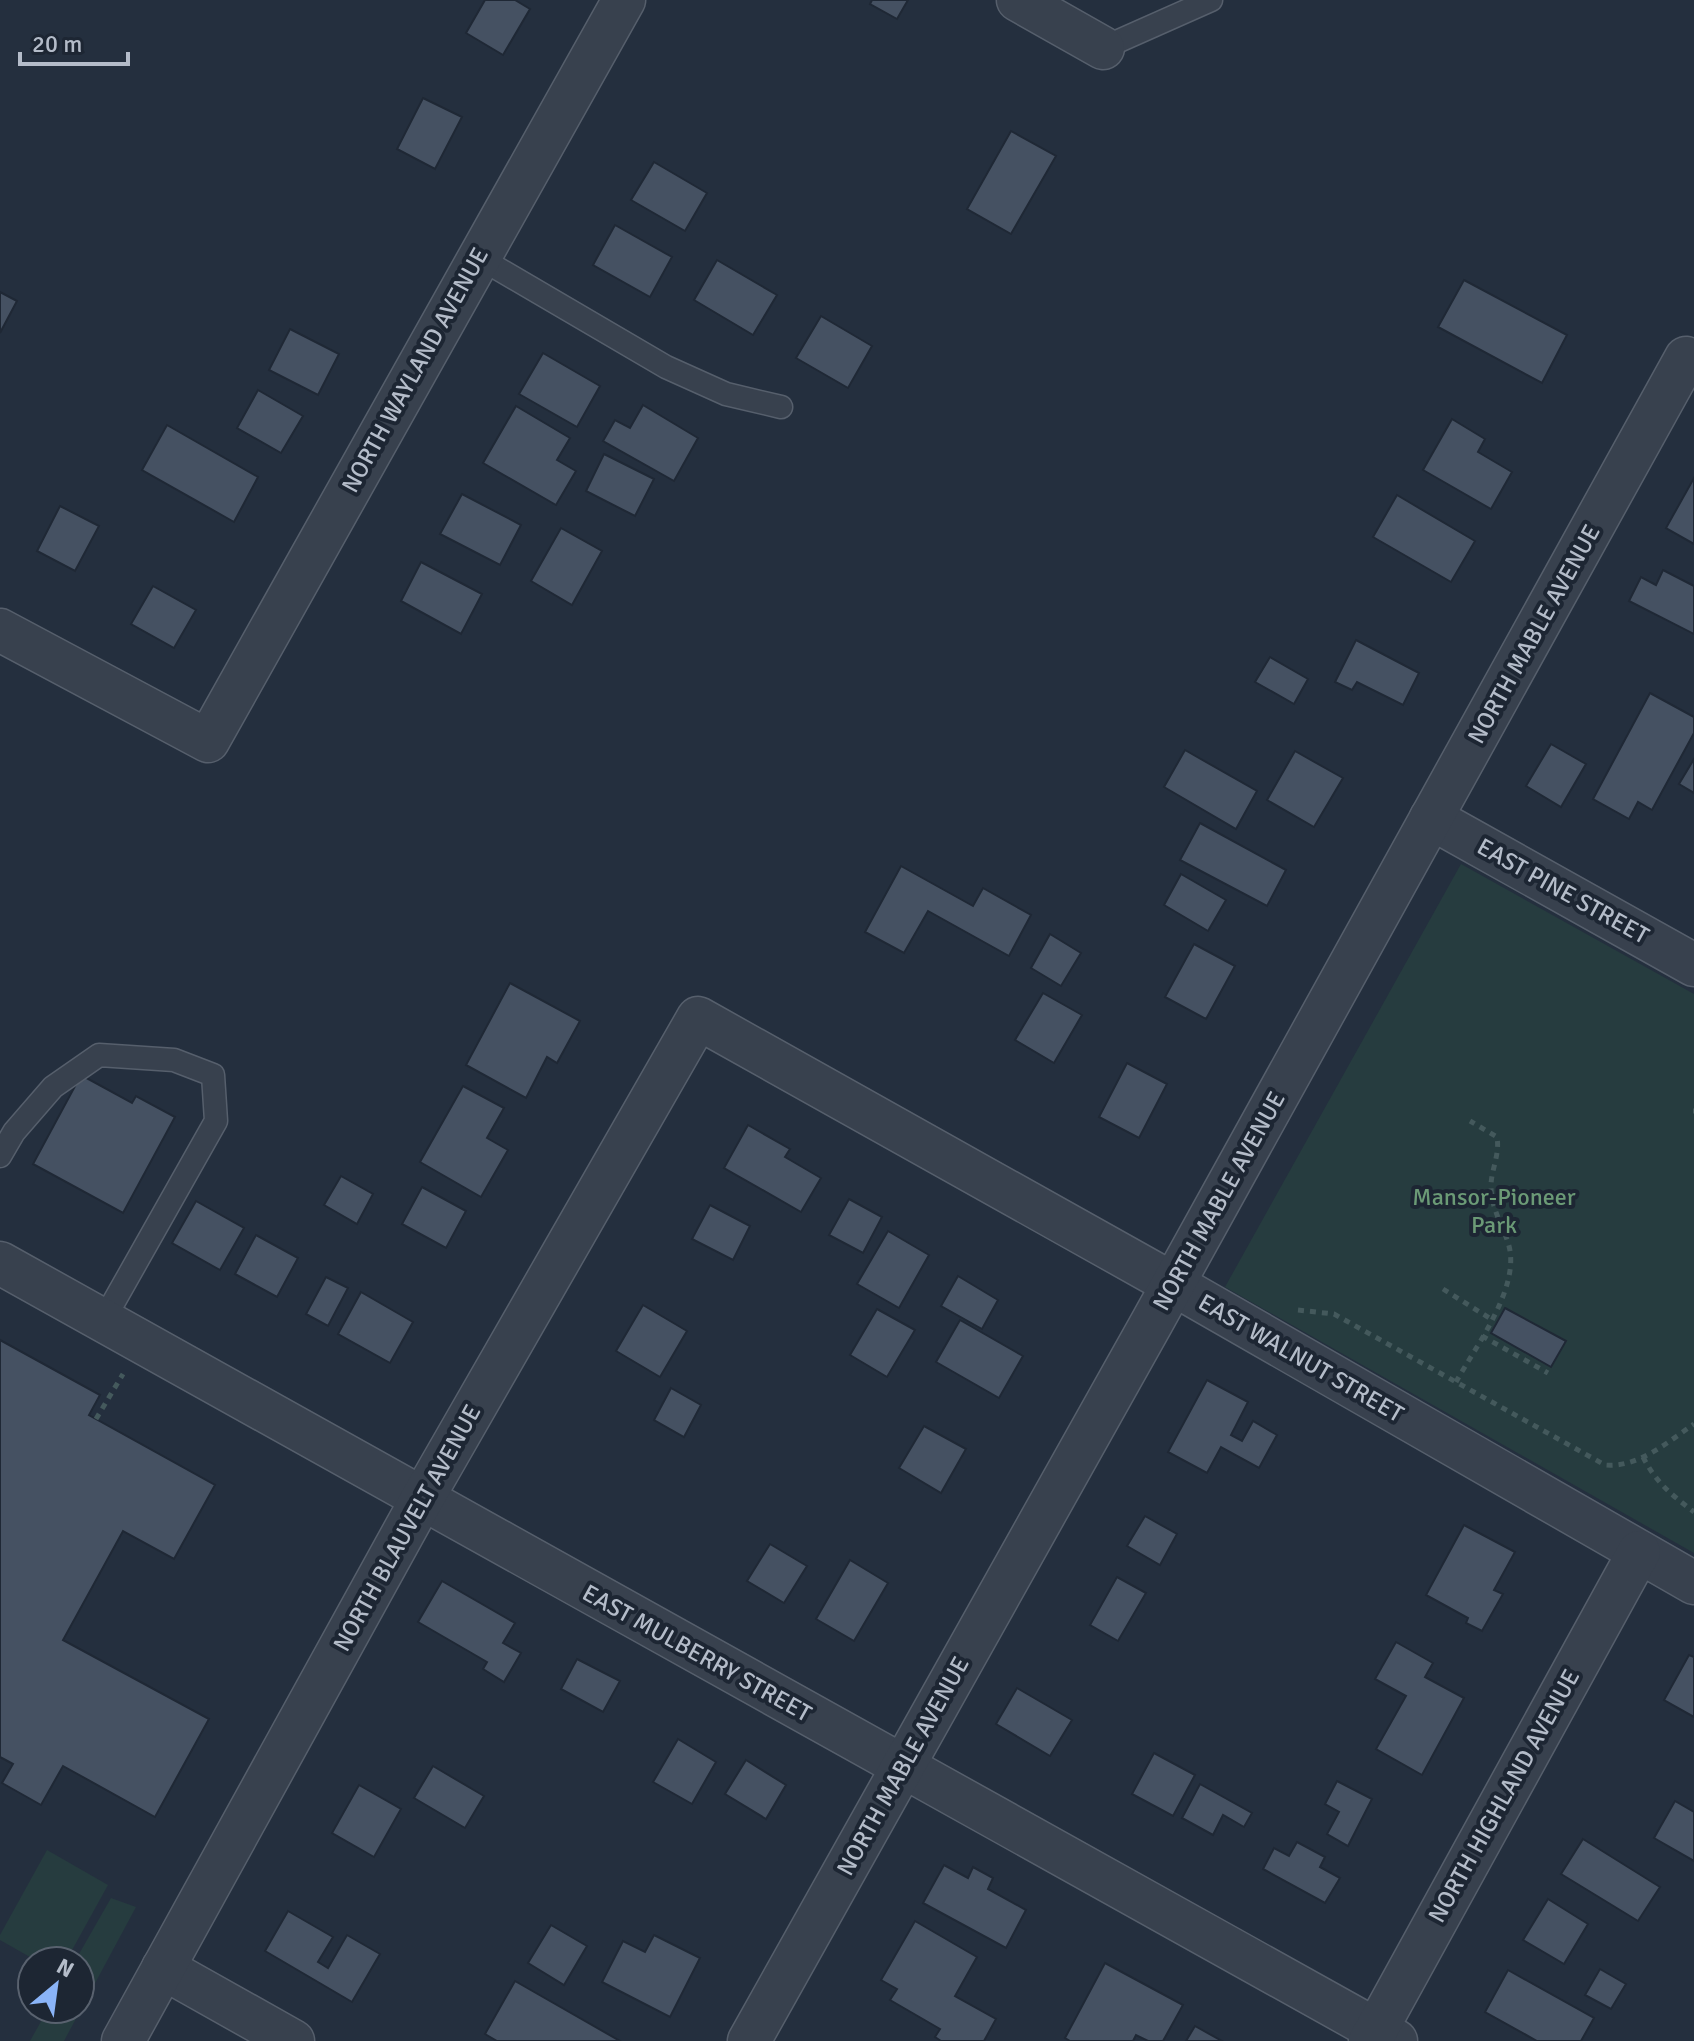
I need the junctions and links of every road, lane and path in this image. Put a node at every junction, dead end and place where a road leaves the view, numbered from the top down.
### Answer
1 (624, 0) edge
2 (1018, 0) edge
3 (1211, 0) edge
4 (1103, 48) joint
5 (478, 257) junction
6 (1690, 360) edge
7 (781, 407) dead end
8 (0, 630) edge
9 (1431, 818) junction
10 (1694, 965) edge
11 (698, 1018) joint
12 (1470, 1121) dead end
13 (0, 1156) edge
14 (0, 1263) edge
15 (1173, 1284) junction
16 (1443, 1289) dead end
17 (1290, 1310) dead end
18 (1491, 1319) junction
19 (103, 1321) junction
20 (1482, 1336) junction
21 (141, 1342) junction
22 (1548, 1373) dead end
23 (1456, 1382) junction
24 (96, 1419) dead end
25 (1694, 1424) edge
26 (1643, 1457) junction
27 (422, 1499) junction
28 (1694, 1512) edge
29 (1639, 1552) junction
30 (1694, 1583) edge
31 (901, 1767) junction
32 (163, 1968) junction
33 (1381, 2037) edge
34 (123, 2041) edge
35 (293, 2041) edge
36 (749, 2041) edge

1 - 5 street, NORTH WAYLAND AVENUE
2 - 4 street
3 - 4 lane
5 - 7 lane
5 - 8 street, NORTH WAYLAND AVENUE
6 - 9 street, NORTH MABLE AVENUE
9 - 10 street, EAST PINE STREET
9 - 15 street, NORTH MABLE AVENUE
11 - 15 street, EAST WALNUT STREET
11 - 27 street, NORTH BLAUVELT AVENUE
12 - 18 path
13 - 19 lane
14 - 19 street, EAST MULBERRY STREET
15 - 29 street, EAST WALNUT STREET
15 - 31 street, NORTH MABLE AVENUE
16 - 18 path
17 - 23 path
18 - 20 path
19 - 21 street, EAST MULBERRY STREET
20 - 22 path
20 - 23 path
21 - 24 path
21 - 27 street, EAST MULBERRY STREET
23 - 26 path
25 - 26 path
26 - 28 path
27 - 31 street, EAST MULBERRY STREET
27 - 32 street, NORTH BLAUVELT AVENUE
29 - 30 street, EAST WALNUT STREET
29 - 33 street, NORTH HIGHLAND AVENUE
31 - 33 street, EAST MULBERRY STREET
31 - 36 street, NORTH MABLE AVENUE
32 - 34 street, NORTH BLAUVELT AVENUE
32 - 35 street

